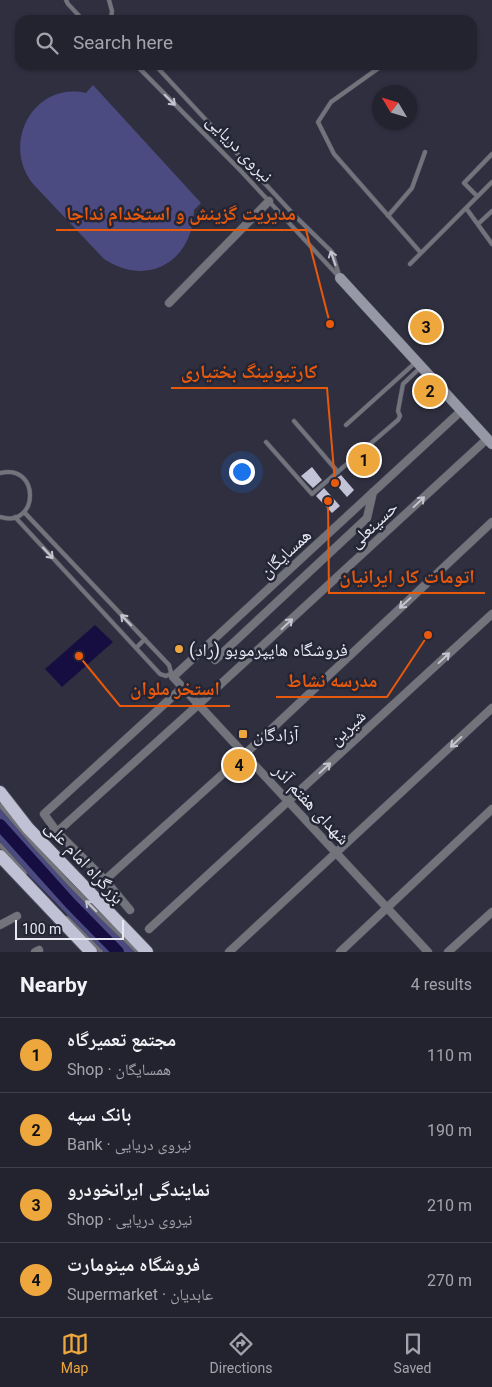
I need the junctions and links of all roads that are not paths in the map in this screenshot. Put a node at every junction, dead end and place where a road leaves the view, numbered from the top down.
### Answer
1 (66, 0) edge
2 (109, 0) edge
3 (112, 11) junction
4 (78, 15) edge
5 (111, 15) edge
6 (114, 15) edge
7 (141, 70) edge
8 (160, 70) edge
9 (376, 70) edge
10 (425, 152) dead end
11 (492, 154) edge
12 (492, 182) edge
13 (477, 196) junction
14 (269, 201) junction
15 (466, 208) junction
16 (492, 212) edge
17 (388, 216) junction
18 (478, 224) junction
19 (492, 244) edge
20 (420, 253) junction
21 (410, 264) dead end
22 (340, 278) junction
23 (169, 303) dead end
24 (418, 365) junction
25 (461, 411) junction
26 (294, 421) dead end
27 (346, 425) dead end
28 (266, 442) dead end
29 (489, 442) edge
30 (338, 472) junction
31 (0, 473) edge
32 (373, 492) junction
33 (24, 512) junction
34 (0, 517) edge
35 (15, 517) junction
36 (492, 522) edge
37 (492, 614) edge
38 (145, 639) junction
39 (136, 648) junction
40 (214, 660) dead end
41 (172, 676) junction
42 (183, 687) junction
43 (199, 704) junction
44 (492, 708) edge
45 (245, 754) junction
46 (0, 791) edge
47 (289, 802) junction
48 (4, 804) edge
49 (492, 809) edge
50 (57, 832) junction
51 (0, 845) edge
52 (336, 853) junction
53 (0, 856) edge
54 (30, 878) dead end
55 (105, 880) junction
56 (387, 908) junction
57 (130, 910) dead end
58 (492, 912) edge
59 (63, 913) dead end
60 (17, 916) dead end
61 (0, 925) edge
62 (149, 928) dead end
63 (90, 952) edge
64 (101, 952) edge
65 (138, 952) edge
66 (147, 952) edge
67 (229, 952) edge
68 (340, 952) edge
69 (428, 952) edge
70 (448, 952) edge

1 - 4 lane
2 - 3 lane
3 - 5 lane
3 - 6 lane
7 -> 14 lane, نیروی دریایی
22 -> 8 lane, نیروی دریایی
9 - 17 lane
10 - 17 lane
11 - 13 lane
12 - 13 lane
13 - 15 lane
14 - 22 lane, نیروی دریایی
14 - 23 street
15 - 18 lane
15 - 20 lane
16 - 18 lane
17 - 20 lane
18 - 19 lane
20 - 21 lane
22 - 24 main road, نیروی دریایی
24 - 25 main road, نیروی دریایی
24 - 27 lane
24 - 30 lane
25 - 29 main road, نیروی دریایی
25 - 32 street, همسایگان
26 - 30 lane
28 - 30 lane
43 -> 29 street, حسینعلی
31 - 33 lane
32 - 40 street
32 - 41 street, همسایگان
33 - 35 lane
38 -> 33 lane
34 - 35 lane
35 -> 39 lane
36 -> 45 street
47 -> 37 street, شیرین
38 - 39 lane
38 - 41 lane
39 - 41 lane
41 - 42 street, شهدای هفتم آذر
42 - 43 street, شهدای هفتم آذر
42 - 50 street
43 - 45 street, شهدای هفتم آذر
43 - 50 street, حسینعلی
44 -> 52 street
45 - 47 street, شهدای هفتم آذر
45 - 55 street
46 - 48 highway, بزرگراه امام علی
47 - 52 street, شهدای هفتم آذر
47 - 62 street, شیرین
65 -> 48 lane
48 - 66 highway, بزرگراه امام علی
49 - 56 street
50 - 55 street
51 - 54 lane
52 - 56 street, شهدای هفتم آذر
52 - 67 street
53 - 63 highway
55 - 57 street
56 - 68 street
56 - 69 street, شهدای هفتم آذر
58 - 70 street
59 - 64 lane
60 - 61 street

